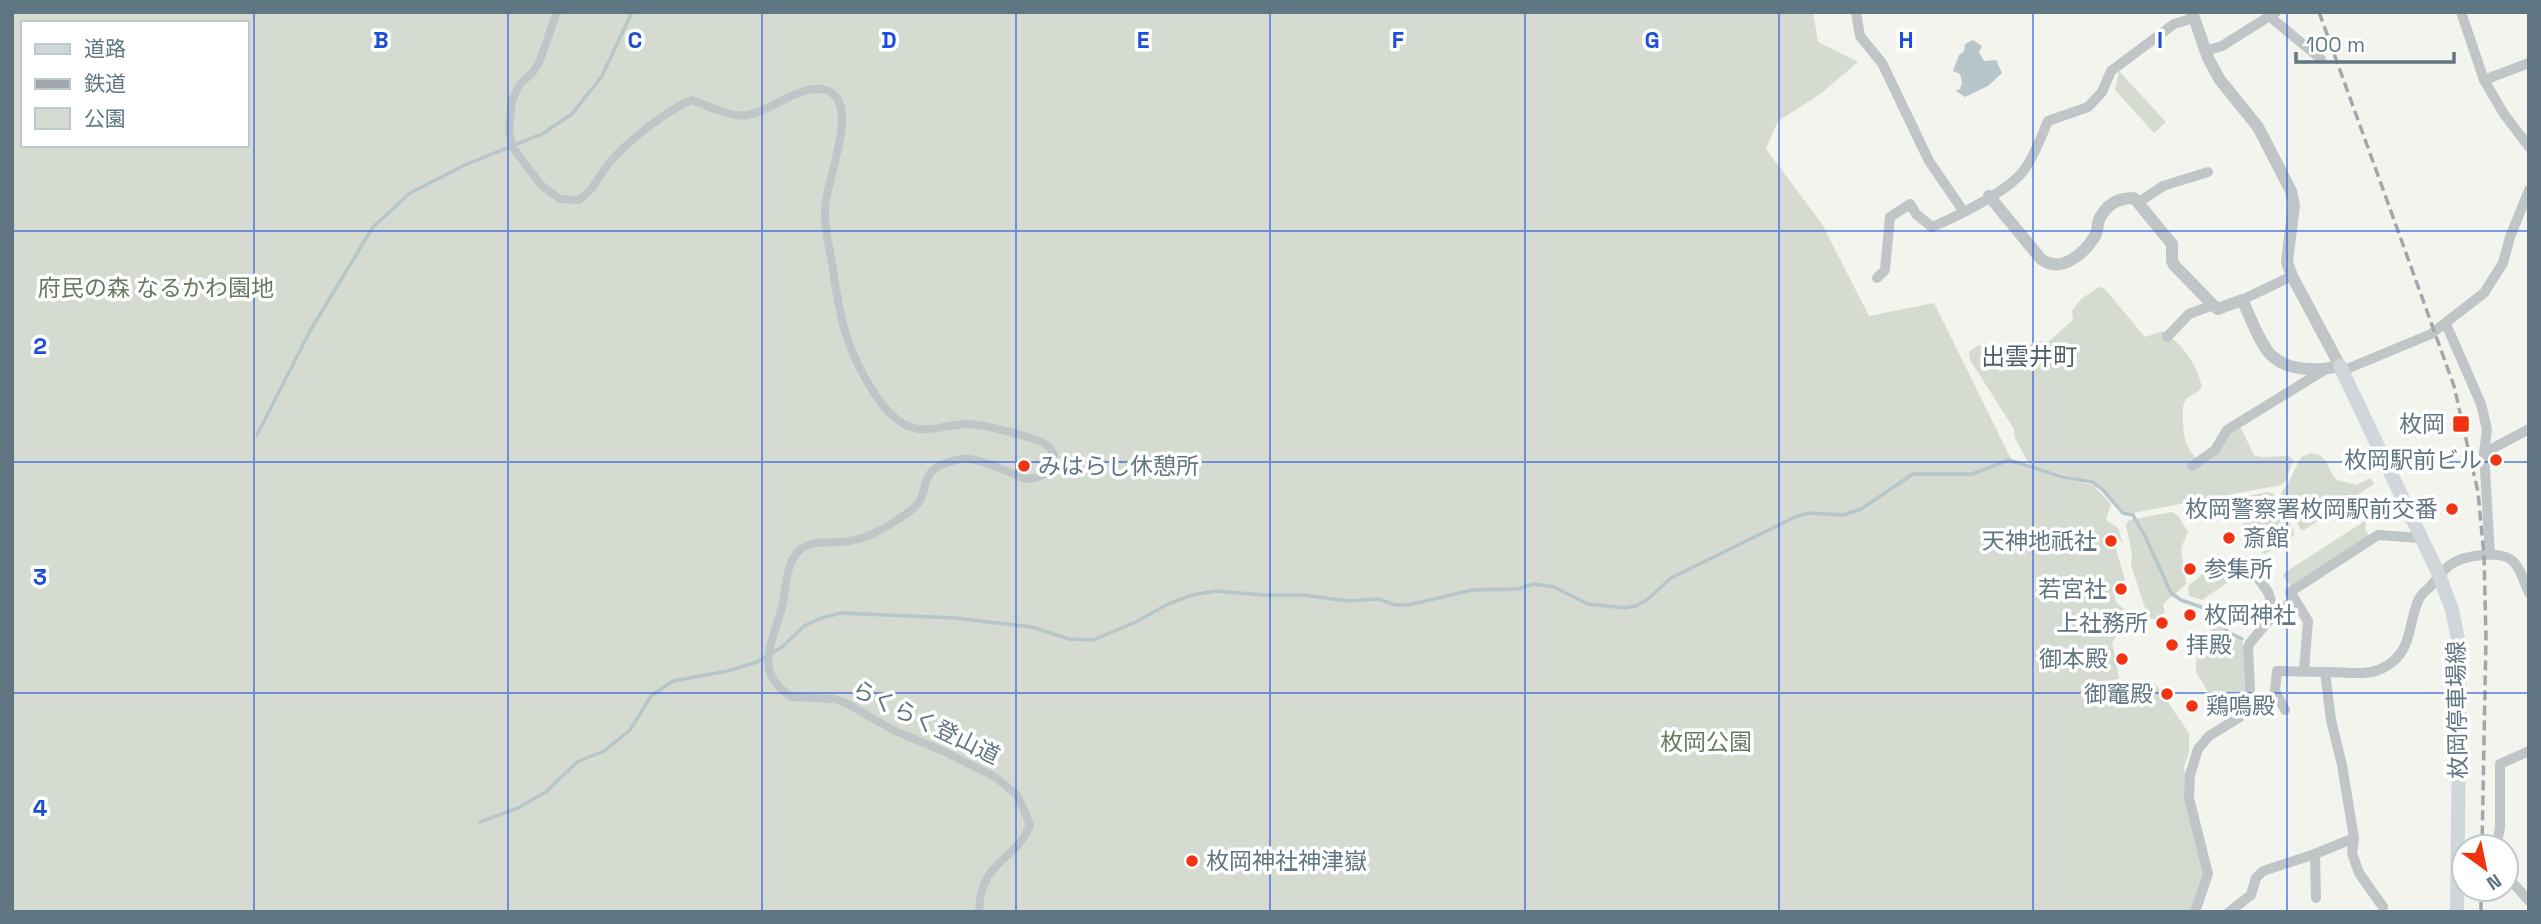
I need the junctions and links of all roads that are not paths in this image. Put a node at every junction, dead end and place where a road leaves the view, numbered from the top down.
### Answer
1 (557, 12) edge
2 (1856, 12) edge
3 (2461, 12) edge
4 (2272, 14) edge
5 (2193, 15) edge
6 (2206, 51) junction
7 (2321, 59) dead end
8 (2529, 63) edge
9 (2484, 80) junction
10 (2529, 147) edge
11 (2208, 172) dead end
12 (2529, 190) edge
13 (1989, 196) junction
14 (2139, 202) junction
15 (1964, 212) junction
16 (2292, 276) junction
17 (1877, 278) dead end
18 (2242, 300) junction
19 (2213, 305) junction
20 (2446, 324) junction
21 (2167, 337) dead end
22 (2336, 369) junction
23 (2529, 429) edge
24 (2484, 453) junction
25 (2192, 466) dead end
26 (2421, 538) junction
27 (2490, 555) junction
28 (2439, 575) junction
29 (2258, 578) dead end
30 (2529, 593) edge
31 (2295, 600) junction
32 (2275, 613) junction
33 (2304, 670) junction
34 (2325, 672) junction
35 (2285, 710) dead end
36 (2529, 751) edge
37 (2461, 833) edge
38 (2499, 833) edge
39 (2354, 838) junction
40 (2315, 854) junction
41 (2251, 895) junction
42 (2316, 898) dead end
43 (2383, 907) dead end
44 (979, 912) edge
45 (2195, 912) edge
46 (2229, 912) edge
47 (2245, 912) edge

1 - 44 street, らくらく登山道
2 - 15 street
3 - 9 street
4 - 6 street
4 - 7 street
5 - 6 street
5 - 13 street
6 - 16 street
8 - 9 street
9 - 10 street
11 - 14 street
12 - 20 street
13 - 14 street
13 - 15 street
14 - 19 street
15 - 17 street
16 - 18 street
16 - 22 street
18 - 19 street
18 - 22 street
19 - 21 street
20 - 22 street
20 - 24 street
22 - 25 street
22 - 26 main road, 枚岡停車場線
23 - 24 street
24 - 27 street
26 - 28 main road, 枚岡停車場線
26 - 31 street
27 - 28 street
27 - 30 street
28 - 34 street
28 - 37 main road, 枚岡停車場線
29 - 32 street
31 - 32 street
31 - 33 street
32 - 45 street
33 - 34 street
33 - 35 street
34 - 39 street
36 - 38 street
39 - 40 street
39 - 43 street
40 - 41 street
40 - 42 street
41 - 46 street
41 - 47 street

